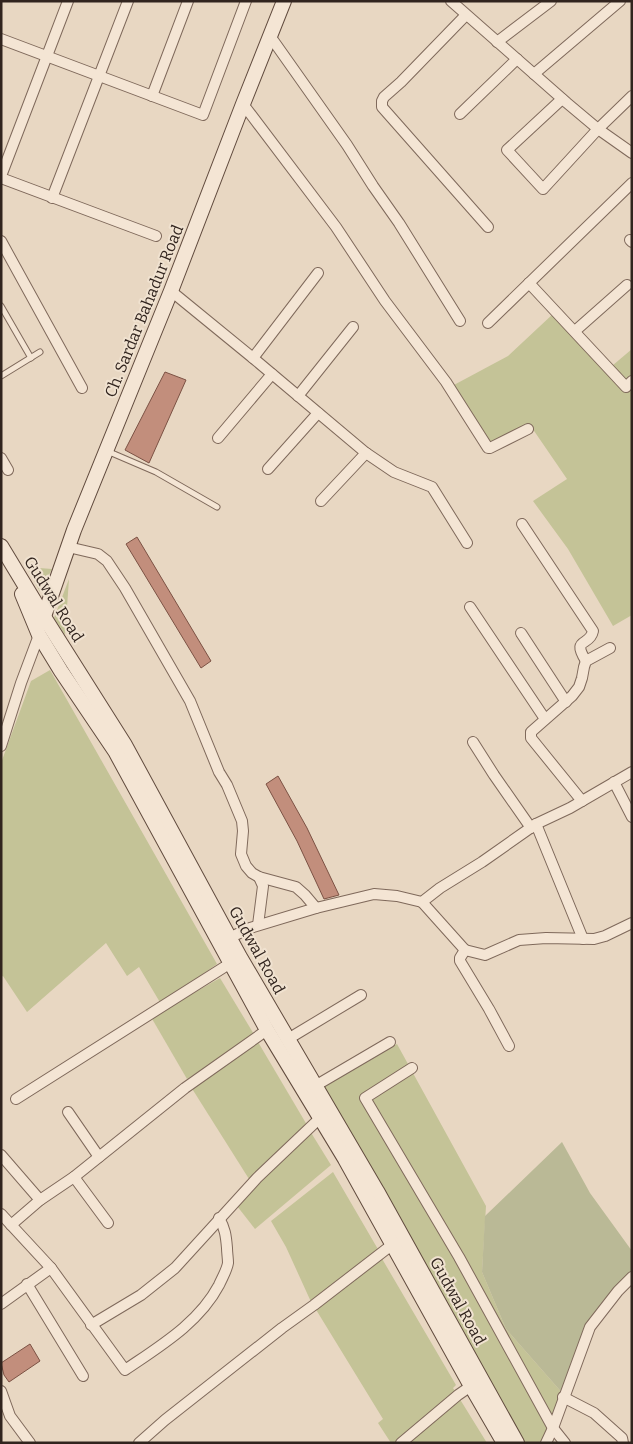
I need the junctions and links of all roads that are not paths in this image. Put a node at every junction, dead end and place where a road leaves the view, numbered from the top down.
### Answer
1 (68, 1) edge
2 (128, 1) edge
3 (188, 1) edge
4 (246, 1) edge
5 (284, 1) edge
6 (451, 1) edge
7 (551, 1) edge
8 (620, 1) edge
9 (466, 15) junction
10 (270, 36) junction
11 (1, 39) edge
12 (497, 42) junction
13 (46, 56) junction
14 (517, 59) junction
15 (534, 74) junction
16 (99, 76) junction
17 (152, 96) junction
18 (632, 96) edge
19 (562, 99) junction
20 (243, 104) junction
21 (460, 114) dead end
22 (598, 129) junction
23 (632, 153) edge
24 (1, 177) edge
25 (632, 183) edge
26 (52, 198) junction
27 (488, 228) dead end
28 (156, 236) dead end
29 (1, 241) edge
30 (318, 273) dead end
31 (529, 283) junction
32 (627, 285) dead end
33 (172, 291) junction
34 (1, 306) edge
35 (460, 321) dead end
36 (488, 324) dead end
37 (353, 327) dead end
38 (575, 332) junction
39 (40, 352) dead end
40 (31, 358) junction
41 (254, 358) junction
42 (272, 374) junction
43 (1, 376) edge
44 (632, 381) edge
45 (82, 388) dead end
46 (298, 396) junction
47 (318, 413) junction
48 (528, 429) dead end
49 (218, 438) dead end
50 (106, 451) junction
51 (366, 453) junction
52 (1, 458) edge
53 (268, 469) dead end
54 (8, 470) dead end
55 (321, 502) dead end
56 (216, 507) dead end
57 (522, 524) dead end
58 (467, 542) dead end
59 (68, 547) junction
60 (4, 550) edge
61 (470, 606) dead end
62 (44, 616) junction
63 (521, 633) dead end
64 (39, 635) junction
65 (610, 648) dead end
66 (586, 661) junction
67 (566, 702) junction
68 (546, 719) junction
69 (473, 742) dead end
70 (1, 746) edge
71 (632, 772) edge
72 (614, 782) junction
73 (582, 801) junction
74 (632, 817) edge
75 (534, 826) junction
76 (259, 877) junction
77 (422, 902) junction
78 (316, 908) junction
79 (632, 923) edge
80 (258, 926) junction
81 (229, 938) junction
82 (583, 939) junction
83 (464, 950) junction
84 (235, 960) junction
85 (361, 995) dead end
86 (267, 1030) junction
87 (288, 1039) junction
88 (390, 1042) dead end
89 (509, 1046) dead end
90 (412, 1068) dead end
91 (315, 1086) junction
92 (16, 1099) dead end
93 (68, 1112) dead end
94 (320, 1118) junction
95 (1, 1155) edge
96 (99, 1157) junction
97 (74, 1177) junction
98 (40, 1200) junction
99 (1, 1214) edge
100 (219, 1218) junction
101 (108, 1223) dead end
102 (11, 1225) junction
103 (393, 1244) junction
104 (51, 1268) junction
105 (632, 1277) edge
106 (27, 1284) junction
107 (1, 1304) edge
108 (91, 1325) junction
109 (83, 1376) dead end
110 (471, 1386) junction
111 (1, 1391) edge
112 (563, 1397) junction
113 (553, 1428) junction
114 (30, 1443) edge
115 (139, 1443) edge
116 (401, 1443) edge
117 (504, 1443) edge
118 (517, 1443) edge
119 (546, 1443) edge
120 (565, 1443) edge
121 (623, 1443) edge

1 - 13 street
2 - 16 street
3 - 17 street
4 - 17 street
5 - 10 main road, Ch. Sardar Bahadur Road
6 - 9 street
7 - 12 street
8 - 15 street
9 - 12 street
9 - 27 street
10 - 20 main road, Ch. Sardar Bahadur Road
10 - 35 street
11 - 13 street
12 - 14 street
13 - 16 street
13 - 24 street
14 - 15 street
14 - 21 street
15 - 19 street
16 - 17 street
16 - 26 street
18 - 22 street
19 - 22 street
19 - 22 street
20 - 33 main road, Ch. Sardar Bahadur Road
20 - 48 street
22 - 23 street
24 - 26 street
25 - 31 street
26 - 28 street
29 - 45 street
30 - 41 street
31 - 36 street
31 - 38 street
32 - 38 street
33 - 41 street
33 - 50 main road, Ch. Sardar Bahadur Road
34 - 40 lane
37 - 46 street
38 - 44 street
39 - 40 lane
40 - 43 lane
41 - 42 street
42 - 46 street
42 - 49 street
46 - 47 street
47 - 51 street
47 - 53 street
50 - 56 lane
50 - 59 main road, Ch. Sardar Bahadur Road
51 - 55 street
51 - 58 street
52 - 54 street
57 - 66 street
59 - 62 main road, Ch. Sardar Bahadur Road
59 - 76 street
60 - 62 main road, Gudwal Road
60 - 64 main road, Gudwal Road
61 - 68 street
62 - 64 main road, Ch. Sardar Bahadur Road
62 - 81 main road, Gudwal Road
63 - 67 street
64 - 70 street
64 - 84 main road, Gudwal Road
65 - 66 street
66 - 67 street
67 - 68 street
68 - 73 street
69 - 75 street
71 - 72 street
72 - 73 street
72 - 74 street
73 - 75 street
75 - 77 street
75 - 82 street
76 - 78 street
76 - 80 street
77 - 78 street
77 - 83 street
78 - 80 street
79 - 82 street
80 - 81 street
81 - 84 main road, Gudwal Road
82 - 83 street
83 - 89 street
84 - 86 main road, Gudwal Road
84 - 87 main road, Gudwal Road
84 - 92 street
85 - 87 street
86 - 94 main road, Gudwal Road
86 - 96 street
87 - 91 main road, Gudwal Road
88 - 91 street
90 - 113 street
91 - 118 main road, Gudwal Road
93 - 96 street
94 - 100 street
94 - 103 main road, Gudwal Road
95 - 98 street
96 - 97 street
97 - 98 street
97 - 101 street
98 - 102 street
99 - 102 street
100 - 108 street
100 - 108 street
102 - 104 street
103 - 110 main road, Gudwal Road
103 - 115 street
104 - 106 street
104 - 108 street
105 - 112 street
106 - 107 street
106 - 109 street
110 - 116 street
110 - 117 main road, Gudwal Road
111 - 114 street
112 - 113 street
112 - 121 street
113 - 119 street
113 - 120 street

